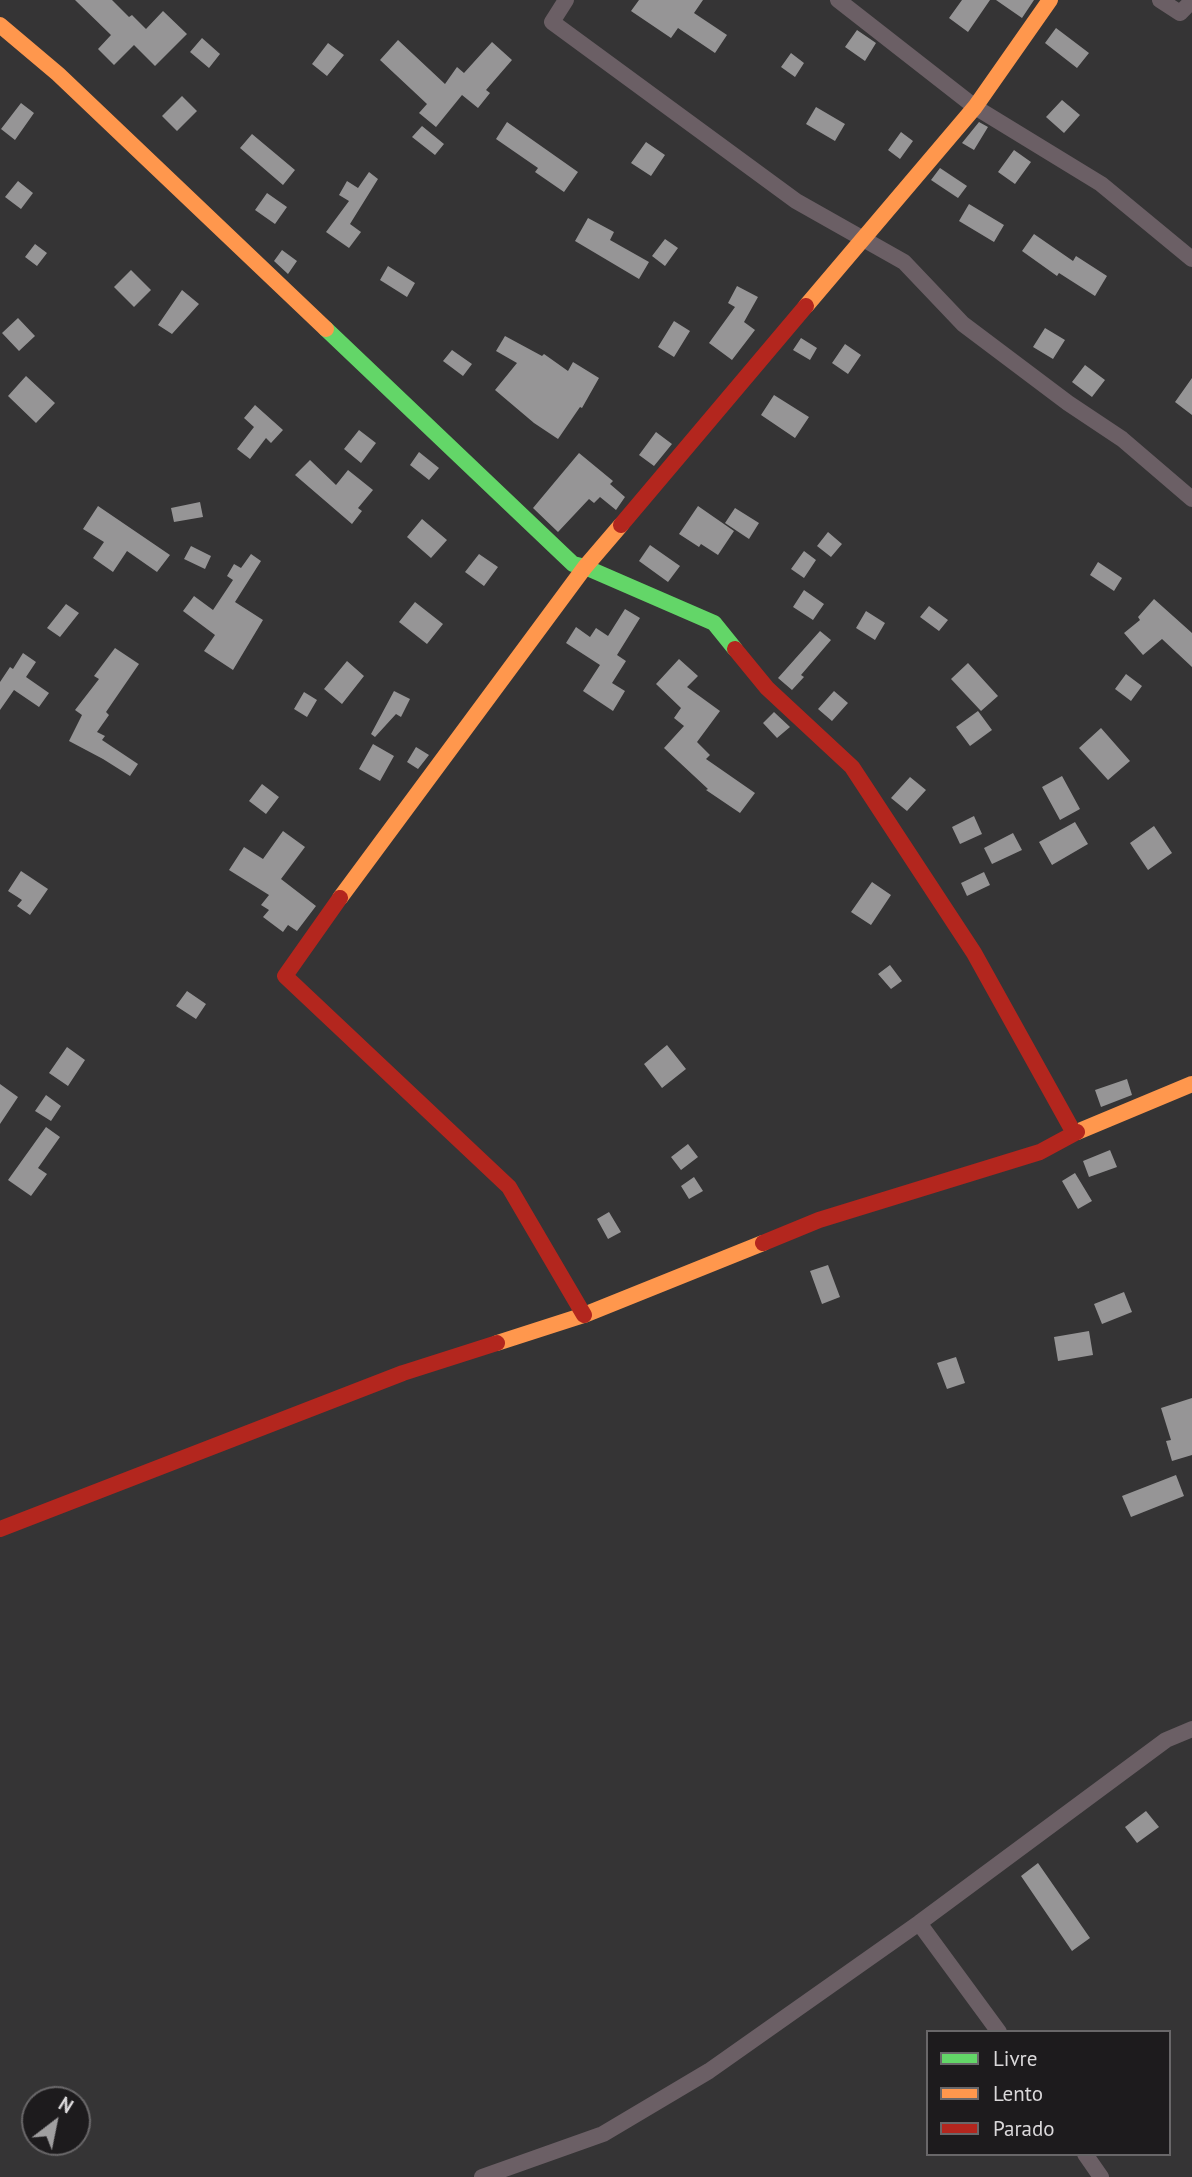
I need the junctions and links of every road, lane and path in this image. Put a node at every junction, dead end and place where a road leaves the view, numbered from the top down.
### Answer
1 (566, 0) edge
2 (838, 0) edge
3 (1050, 0) edge
4 (1160, 0) edge
5 (1192, 1) edge
6 (0, 25) edge
7 (975, 107) junction
8 (862, 239) junction
9 (1192, 259) edge
10 (1192, 499) edge
11 (585, 567) junction
12 (1192, 1084) edge
13 (1074, 1133) junction
14 (584, 1315) junction
15 (0, 1529) edge
16 (1192, 1728) edge
17 (919, 1923) junction
18 (998, 2030) edge
19 (1086, 2156) edge
20 (482, 2177) edge
21 (1101, 2177) edge

1 - 8 street
2 - 7 street
3 - 7 street
4 - 5 street
6 - 11 street
7 - 8 street
7 - 9 street
8 - 10 street
8 - 11 street
11 - 13 street
11 - 14 street
12 - 13 street
13 - 14 street
14 - 15 street
16 - 17 street
17 - 18 street
17 - 20 street
19 - 21 street

